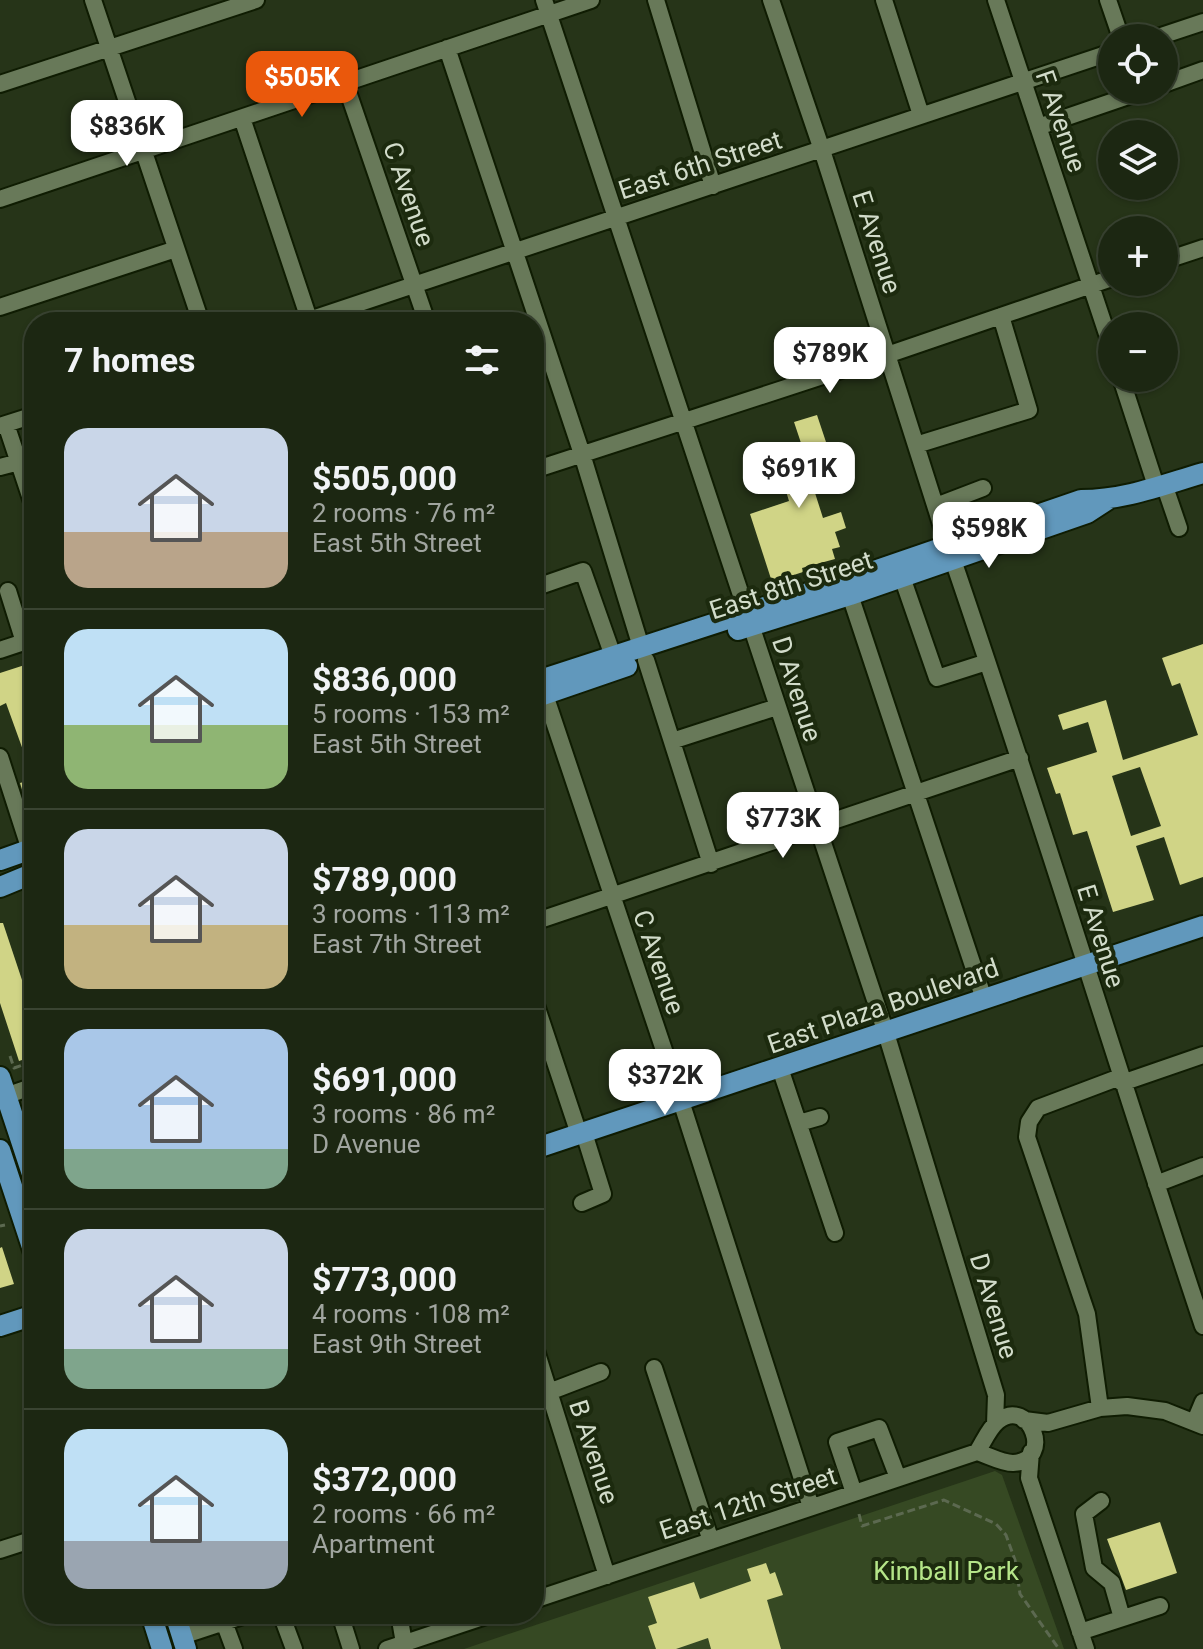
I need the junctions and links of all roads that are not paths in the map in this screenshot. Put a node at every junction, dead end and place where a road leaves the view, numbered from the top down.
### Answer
1 (93, 0) edge
2 (256, 0) edge
3 (591, 0) edge
4 (656, 0) edge
5 (771, 0) edge
6 (884, 0) edge
7 (996, 0) edge
8 (1108, 0) edge
9 (546, 7) edge
10 (1203, 22) edge
11 (1116, 24) edge
12 (1178, 30) edge
13 (447, 48) junction
14 (109, 49) junction
15 (1098, 57) edge
16 (1203, 70) edge
17 (1178, 79) edge
18 (345, 83) junction
19 (1023, 83) junction
20 (0, 84) edge
21 (1105, 104) edge
22 (921, 115) junction
23 (242, 118) junction
24 (1038, 127) junction
25 (822, 150) junction
26 (143, 151) junction
27 (713, 186) junction
28 (0, 199) edge
29 (617, 219) junction
30 (1203, 248) edge
31 (176, 249) junction
32 (514, 253) junction
33 (1178, 256) edge
34 (1098, 283) edge
35 (1092, 285) junction
36 (416, 286) junction
37 (0, 307) edge
38 (198, 312) edge
39 (305, 312) edge
40 (336, 312) edge
41 (424, 312) edge
42 (534, 312) edge
43 (1100, 312) edge
44 (1001, 316) junction
45 (544, 342) edge
46 (887, 355) junction
47 (1126, 392) edge
48 (24, 418) edge
49 (685, 422) junction
50 (3, 425) edge
51 (916, 445) junction
52 (582, 454) junction
53 (19, 462) junction
54 (0, 467) edge
55 (544, 467) edge
56 (1202, 473) edge
57 (24, 477) edge
58 (983, 488) dead end
59 (1161, 488) junction
60 (936, 506) junction
61 (1179, 528) dead end
62 (950, 553) junction
63 (902, 577) junction
64 (544, 585) edge
65 (8, 591) dead end
66 (850, 595) junction
67 (749, 619) junction
68 (24, 629) edge
69 (24, 643) edge
70 (0, 650) edge
71 (644, 654) junction
72 (613, 656) junction
73 (987, 662) junction
74 (544, 681) edge
75 (544, 681) edge
76 (544, 703) edge
77 (777, 707) junction
78 (672, 741) junction
79 (0, 757) edge
80 (1020, 758) junction
81 (917, 794) junction
82 (24, 826) edge
83 (816, 827) junction
84 (24, 852) edge
85 (0, 860) edge
86 (711, 864) junction
87 (24, 877) edge
88 (0, 887) edge
89 (612, 897) junction
90 (544, 919) edge
91 (1203, 926) edge
92 (1085, 965) junction
93 (984, 999) junction
94 (544, 1027) edge
95 (886, 1033) junction
96 (1203, 1055) edge
97 (780, 1068) junction
98 (1121, 1080) junction
99 (5, 1085) edge
100 (681, 1101) junction
101 (820, 1117) dead end
102 (799, 1123) junction
103 (582, 1133) junction
104 (544, 1146) edge
105 (24, 1147) edge
106 (0, 1150) edge
107 (1203, 1166) edge
108 (1156, 1184) junction
109 (582, 1203) dead end
110 (24, 1223) edge
111 (835, 1233) dead end
112 (24, 1318) edge
113 (0, 1326) edge
114 (1203, 1326) edge
115 (654, 1368) dead end
116 (601, 1372) dead end
117 (544, 1376) edge
118 (549, 1392) junction
119 (996, 1395) junction
120 (1203, 1402) edge
121 (1100, 1408) junction
122 (1020, 1418) junction
123 (1046, 1423) junction
124 (1199, 1423) edge
125 (992, 1428) junction
126 (1034, 1447) junction
127 (978, 1452) junction
128 (1004, 1461) junction
129 (898, 1478) junction
130 (1029, 1478) junction
131 (854, 1493) junction
132 (1101, 1501) dead end
133 (811, 1507) junction
134 (711, 1541) junction
135 (24, 1542) edge
136 (0, 1550) edge
137 (607, 1576) junction
138 (544, 1597) edge
139 (1160, 1606) dead end
140 (1122, 1618) junction
141 (154, 1624) edge
142 (220, 1624) edge
143 (225, 1624) edge
144 (285, 1624) edge
145 (343, 1624) edge
146 (401, 1624) edge
147 (464, 1624) edge
148 (1080, 1632) junction
149 (184, 1643) edge
150 (159, 1646) edge
151 (404, 1646) edge
152 (234, 1649) edge
153 (294, 1649) edge
154 (351, 1649) edge
155 (387, 1649) edge
156 (1086, 1649) edge

1 - 14 street
2 - 14 street
3 - 9 street
4 - 27 street
5 - 25 street, E Avenue
6 - 22 street
7 - 19 street, F Avenue
8 - 11 street
9 - 13 street
9 - 29 street, D Avenue
10 - 12 street
13 - 18 street
13 - 32 street
14 - 20 street
14 - 26 street
15 - 19 street, East 6th Street
16 - 17 street
18 - 23 street
18 - 36 street, C Avenue
19 - 22 street, East 6th Street
19 - 24 street, F Avenue
21 - 24 street
22 - 25 street, East 6th Street
23 - 26 street
23 - 39 street
24 - 35 street, F Avenue
25 - 27 street, East 6th Street
25 - 46 street, E Avenue
26 - 28 street
26 - 31 street
27 - 29 street, East 6th Street
29 - 32 street, East 6th Street
29 - 49 street, D Avenue
30 - 33 street
31 - 37 street
31 - 38 street
32 - 36 street, East 6th Street
32 - 42 street
34 - 35 street
35 - 43 street, F Avenue
35 - 44 street
36 - 40 street, East 6th Street
36 - 41 street, C Avenue
44 - 46 street
44 - 51 street
45 - 52 street
46 - 49 street
46 - 51 street, E Avenue
47 - 59 street
48 - 50 street
49 - 52 street
49 - 67 street, D Avenue
50 - 53 street
51 - 60 street, E Avenue
52 - 55 street
52 - 71 street
53 - 54 street
53 - 57 street
56 - 59 main road, East 8th Street
58 - 60 street
59 - 61 street
59 - 62 main road, East 8th Street
60 - 62 street, E Avenue
62 - 63 main road, East 8th Street
62 - 67 main road, East 8th Street
62 - 73 street, E Avenue
63 - 66 main road, East 8th Street
63 - 73 street
64 - 72 street
65 - 68 street
66 - 67 main road, East 8th Street
66 - 81 street
67 - 71 main road, East 8th Street
67 - 77 street, D Avenue
69 - 70 street
71 - 72 main road, East 8th Street
71 - 74 main road, East 8th Street
71 - 78 street
72 - 75 main road, East 8th Street
73 - 80 street, E Avenue
76 - 89 street, C Avenue
77 - 78 street
77 - 83 street, D Avenue
78 - 86 street
79 - 82 street
80 - 81 street
80 - 92 street, E Avenue
81 - 83 street
81 - 93 street
83 - 86 street
83 - 95 street, D Avenue
84 - 85 main road
86 - 89 street
87 - 88 main road
89 - 90 street
89 - 100 street, C Avenue
91 - 92 main road, East Plaza Boulevard
92 - 93 main road, East Plaza Boulevard
92 - 98 street, E Avenue
93 - 95 main road, East Plaza Boulevard
94 - 103 street
95 - 97 main road, East Plaza Boulevard
95 - 119 street, D Avenue
96 - 98 street
97 - 100 main road, East Plaza Boulevard
97 - 102 street
98 - 108 street, E Avenue
98 - 121 street
99 - 105 main road
100 - 103 main road, East Plaza Boulevard
100 - 133 street, C Avenue
101 - 102 street
102 - 111 street
103 - 104 main road, East Plaza Boulevard
103 - 109 street
106 - 110 main road
107 - 108 street
108 - 114 street, E Avenue
112 - 113 main road
115 - 134 street
116 - 118 street
117 - 118 street, B Avenue
118 - 137 street, B Avenue
119 - 122 street, D Avenue
119 - 125 street, D Avenue
120 - 124 street
121 - 123 street
121 - 124 street
122 - 123 street
122 - 125 street
122 - 126 street
123 - 126 street
125 - 127 street
125 - 128 street
126 - 128 street
126 - 130 street
127 - 128 street
127 - 129 street, East 12th Street
128 - 130 street
129 - 131 street, East 12th Street
129 - 131 street
130 - 148 street
131 - 133 street, East 12th Street
132 - 140 street
133 - 134 street, East 12th Street
134 - 137 street, East 12th Street
135 - 136 street
137 - 138 street, East 12th Street
139 - 140 street
140 - 148 street
141 - 150 main road
142 - 149 street
143 - 152 street
144 - 153 street
145 - 154 street
146 - 151 street
147 - 151 street
148 - 156 street
151 - 155 street

